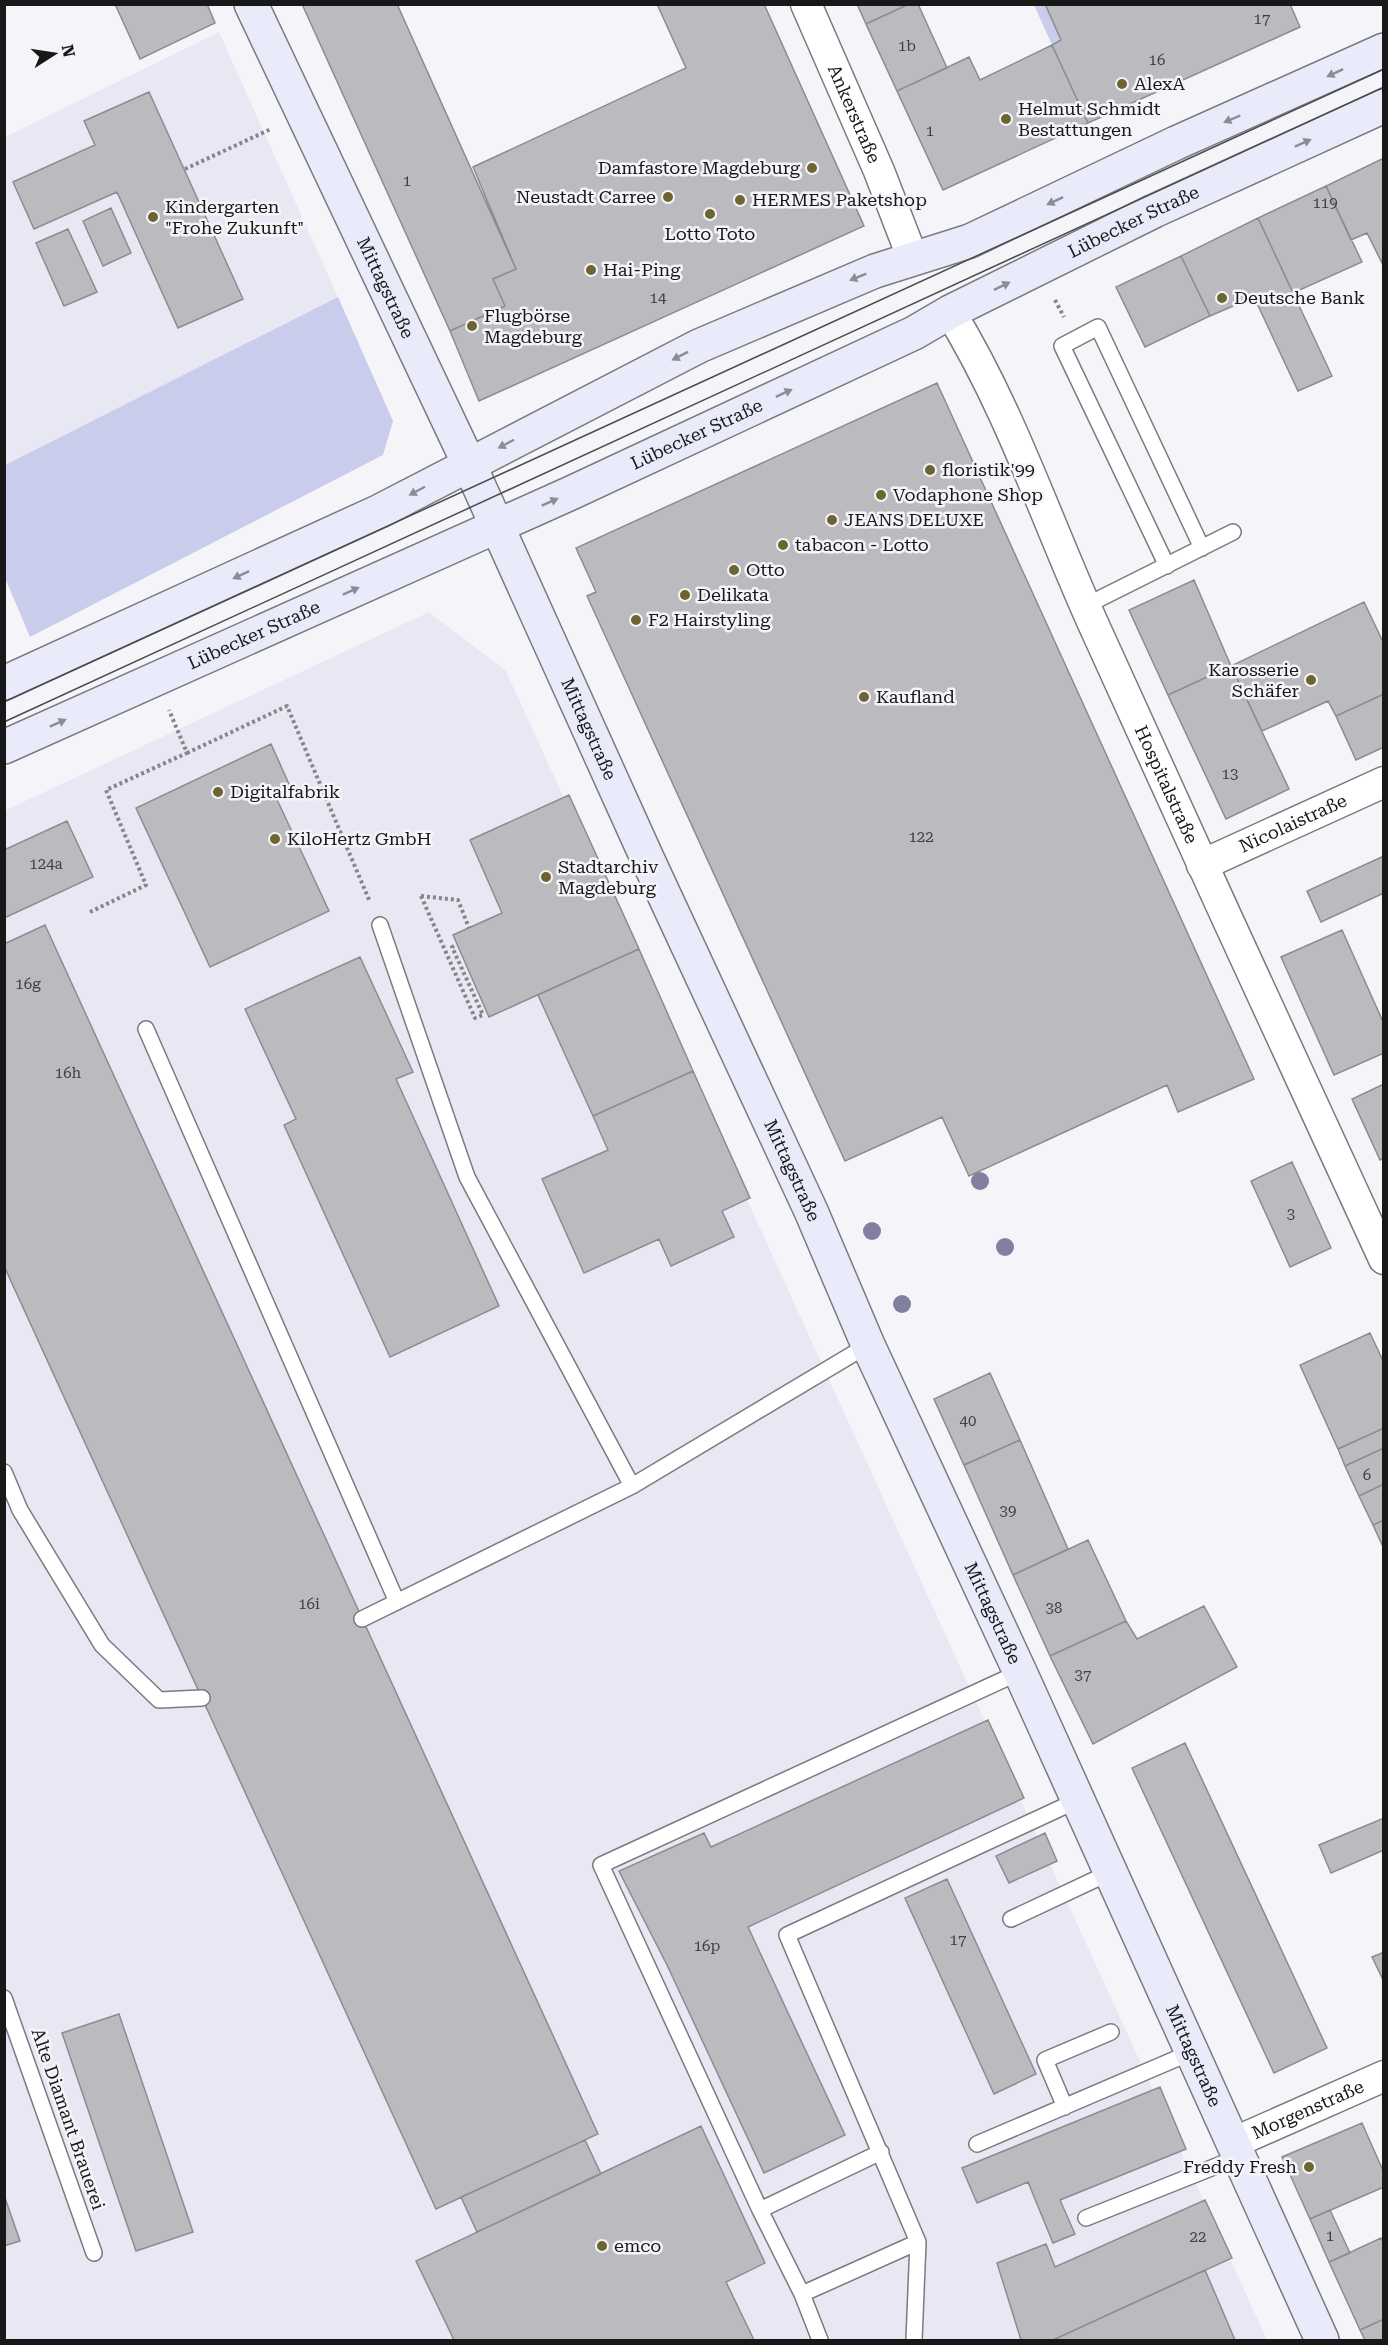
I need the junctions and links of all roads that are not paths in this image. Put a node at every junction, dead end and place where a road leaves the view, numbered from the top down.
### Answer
1 (252, 4) edge
2 (806, 4) edge
3 (1383, 50) edge
4 (1383, 106) edge
5 (914, 259) junction
6 (950, 312) junction
7 (469, 464) junction
8 (496, 526) junction
9 (1233, 532) dead end
10 (1202, 548) junction
11 (1167, 566) junction
12 (1085, 606) junction
13 (4, 683) edge
14 (4, 747) edge
15 (1383, 782) edge
16 (1202, 865) junction
17 (380, 926) road end
18 (146, 1029) dead end
19 (1383, 1259) edge
20 (868, 1345) junction
21 (4, 1472) edge
22 (632, 1486) junction
23 (397, 1602) junction
24 (362, 1619) dead end
25 (1020, 1672) junction
26 (202, 1698) dead end
27 (1078, 1800) junction
28 (1111, 1872) junction
29 (1011, 1919) dead end
30 (4, 1998) edge
31 (1111, 2032) dead end
32 (1192, 2052) junction
33 (1383, 2076) edge
34 (1065, 2107) junction
35 (977, 2144) dead end
36 (1236, 2150) junction
37 (881, 2152) junction
38 (760, 2210) junction
39 (1086, 2218) dead end
40 (918, 2242) junction
41 (94, 2253) dead end
42 (802, 2294) junction
43 (819, 2340) edge
44 (914, 2340) edge
45 (1322, 2340) edge

1 - 7 main road, Mittagstraße
2 - 5 street, Ankerstraße
3 -> 5 main road
6 -> 4 main road, Lübecker Straße
5 -> 7 main road
8 -> 6 main road, Lübecker Straße
6 - 12 street, Hospitalstraße
7 - 8 main road, Mittagstraße
7 -> 13 main road
14 -> 8 main road, Lübecker Straße
8 - 20 main road, Mittagstraße
9 - 10 lane
10 - 11 lane
10 - 11 lane
11 - 12 lane
12 - 16 street, Hospitalstraße
15 - 16 street, Nicolaistraße
16 - 19 street, Hospitalstraße
17 - 22 lane
18 - 23 lane
20 - 22 lane
20 - 25 main road, Mittagstraße
21 - 26 lane
22 - 23 lane
23 - 24 lane
25 - 27 main road, Mittagstraße
25 - 38 lane
27 - 28 main road, Mittagstraße
27 - 37 lane
28 - 29 lane
28 - 32 main road, Mittagstraße
30 - 41 lane, Alte Diamant Brauerei
31 - 34 lane
32 - 34 lane
32 - 36 main road, Mittagstraße
33 - 36 street, Morgenstraße
34 - 35 lane
36 - 39 lane
36 - 45 main road, Mittagstraße
37 - 38 lane
37 - 40 lane
38 - 42 lane
40 - 42 lane
40 - 44 lane
42 - 43 lane

